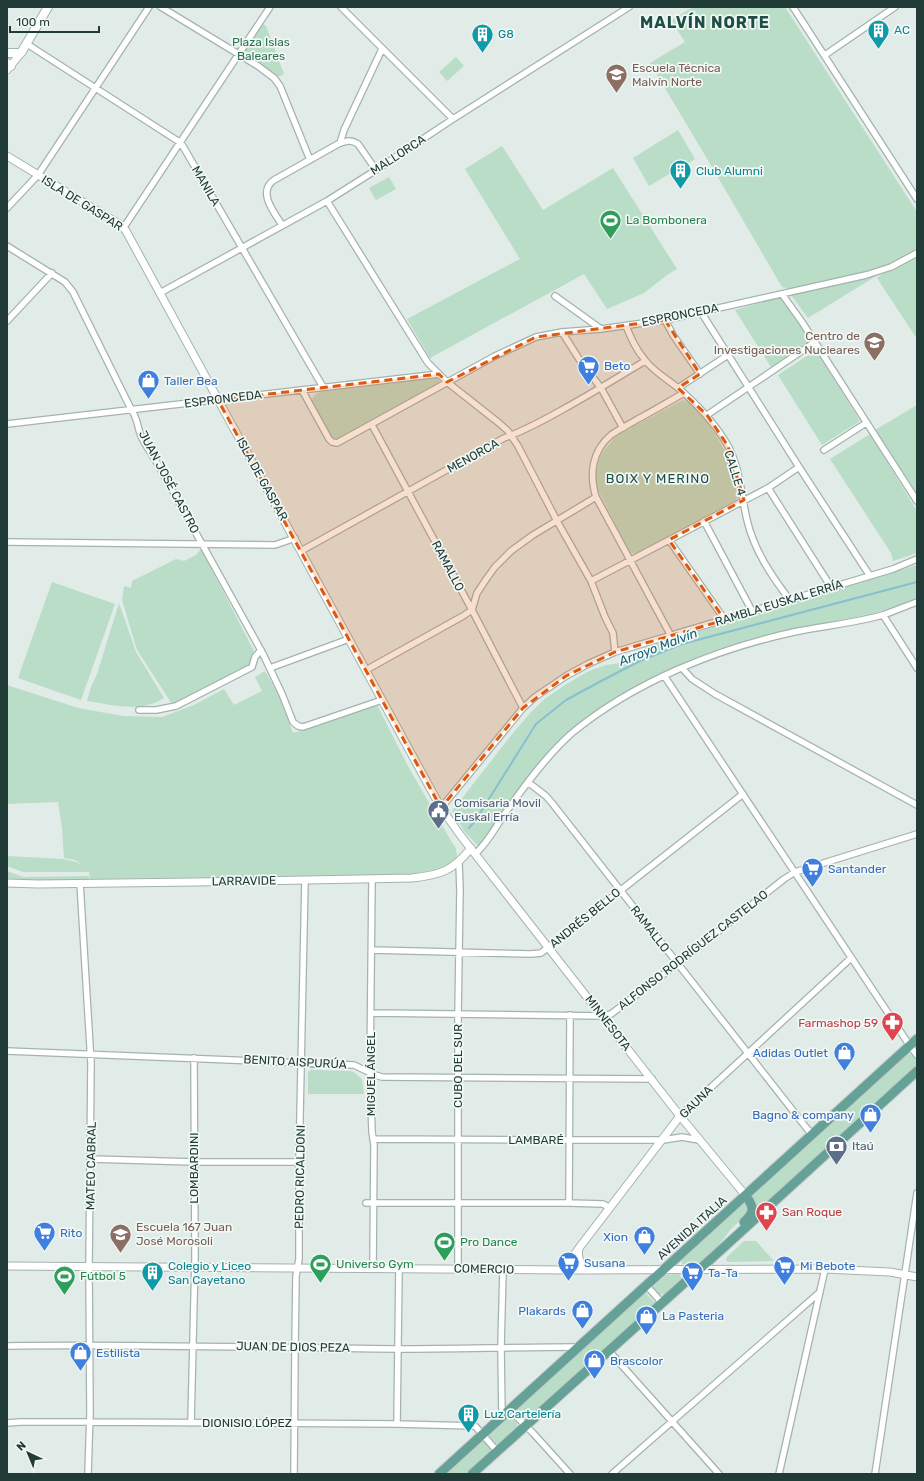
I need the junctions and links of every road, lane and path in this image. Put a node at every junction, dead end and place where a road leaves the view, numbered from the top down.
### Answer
1 (48, 7) edge
2 (149, 7) edge
3 (161, 7) edge
4 (270, 7) edge
5 (342, 7) edge
6 (629, 7) edge
7 (794, 7) edge
8 (895, 7) edge
9 (27, 44) junction
10 (382, 49) junction
11 (7, 53) edge
12 (21, 53) junction
13 (238, 54) junction
14 (825, 55) junction
15 (8, 66) edge
16 (96, 88) junction
17 (453, 118) junction
18 (181, 143) junction
19 (340, 143) junction
20 (7, 156) edge
21 (310, 160) junction
22 (376, 170) junction
23 (38, 175) junction
24 (917, 199) edge
25 (327, 201) junction
26 (7, 208) edge
27 (282, 226) junction
28 (124, 228) junction
29 (7, 246) edge
30 (242, 248) junction
31 (917, 253) edge
32 (52, 273) junction
33 (160, 293) junction
34 (782, 294) junction
35 (555, 296) dead end
36 (701, 312) junction
37 (665, 320) junction
38 (7, 321) edge
39 (626, 326) junction
40 (601, 329) junction
41 (562, 332) junction
42 (815, 342) junction
43 (728, 355) junction
44 (645, 361) junction
45 (439, 374) junction
46 (700, 374) junction
47 (447, 382) junction
48 (324, 386) junction
49 (748, 386) junction
50 (601, 388) junction
51 (678, 388) junction
52 (302, 390) junction
53 (684, 393) junction
54 (218, 400) junction
55 (131, 409) junction
56 (707, 415) junction
57 (866, 423) junction
58 (7, 424) edge
59 (372, 425) junction
60 (623, 428) junction
61 (511, 436) junction
62 (824, 450) dead end
63 (799, 467) junction
64 (768, 488) junction
65 (408, 492) junction
66 (596, 496) junction
67 (744, 500) junction
68 (917, 501) edge
69 (557, 521) junction
70 (704, 521) junction
71 (295, 538) junction
72 (669, 540) junction
73 (7, 542) edge
74 (202, 544) junction
75 (301, 551) junction
76 (917, 559) edge
77 (630, 560) junction
78 (870, 576) junction
79 (592, 581) junction
80 (831, 587) junction
81 (789, 600) junction
82 (917, 602) edge
83 (472, 610) junction
84 (752, 612) junction
85 (883, 615) junction
86 (724, 620) junction
87 (671, 636) junction
88 (349, 639) junction
89 (261, 650) junction
90 (615, 652) junction
91 (270, 668) junction
92 (682, 668) junction
93 (917, 668) edge
94 (366, 670) junction
95 (665, 676) junction
96 (382, 700) junction
97 (523, 708) junction
98 (139, 710) dead end
99 (529, 783) junction
100 (743, 794) junction
101 (917, 805) edge
102 (441, 808) junction
103 (917, 834) edge
104 (473, 851) junction
105 (459, 863) junction
106 (795, 872) junction
107 (372, 879) junction
108 (305, 880) junction
109 (7, 883) edge
110 (80, 883) junction
111 (620, 890) junction
112 (549, 947) junction
113 (372, 950) junction
114 (460, 952) junction
115 (851, 958) junction
116 (677, 964) junction
117 (372, 1013) junction
118 (458, 1014) junction
119 (570, 1015) junction
120 (603, 1016) junction
121 (917, 1039) edge
122 (910, 1046) junction
123 (7, 1051) edge
124 (748, 1053) junction
125 (91, 1054) junction
126 (917, 1054) edge
127 (194, 1058) junction
128 (302, 1062) junction
129 (917, 1071) edge
130 (370, 1072) junction
131 (459, 1077) junction
132 (569, 1078) junction
133 (913, 1078) edge
134 (652, 1079) junction
135 (680, 1116) junction
136 (812, 1135) junction
137 (373, 1139) junction
138 (457, 1140) junction
139 (569, 1140) junction
140 (663, 1140) junction
141 (699, 1140) junction
142 (91, 1159) junction
143 (194, 1162) junction
144 (299, 1162) junction
145 (917, 1192) edge
146 (746, 1196) junction
147 (366, 1202) dead end
148 (374, 1202) junction
149 (569, 1203) junction
150 (457, 1204) junction
151 (610, 1208) junction
152 (579, 1248) junction
153 (722, 1249) junction
154 (7, 1266) edge
155 (89, 1266) junction
156 (194, 1267) junction
157 (298, 1268) junction
158 (373, 1268) junction
159 (399, 1268) junction
160 (458, 1268) junction
161 (503, 1269) junction
162 (825, 1269) junction
163 (569, 1270) junction
164 (587, 1270) junction
165 (664, 1270) junction
166 (698, 1270) junction
167 (904, 1274) junction
168 (917, 1277) edge
169 (647, 1286) junction
170 (820, 1292) junction
171 (662, 1303) junction
172 (89, 1345) junction
173 (7, 1346) edge
174 (192, 1346) junction
175 (295, 1347) junction
176 (501, 1347) junction
177 (579, 1347) junction
178 (398, 1349) junction
179 (609, 1351) junction
180 (510, 1410) junction
181 (502, 1418) junction
182 (671, 1421) junction
183 (90, 1422) junction
184 (7, 1423) edge
185 (191, 1423) junction
186 (294, 1423) junction
187 (397, 1424) junction
188 (525, 1426) junction
189 (483, 1434) junction
190 (497, 1451) junction
191 (88, 1474) edge
192 (294, 1474) edge
193 (438, 1474) edge
194 (472, 1474) edge
195 (570, 1474) edge
196 (612, 1474) edge
197 (719, 1474) edge
198 (779, 1474) edge
199 (875, 1474) edge

1 - 9 main road
2 - 16 street
3 - 13 street
4 - 13 street
5 - 10 street
6 - 17 street, MALLORCA
7 - 14 street
8 - 14 street
9 - 12 main road
9 - 16 street, MANILA
10 - 17 street
10 - 19 street
11 - 12 main road
12 - 15 street
13 - 18 street
13 - 21 street
14 - 24 street
16 - 18 street, MANILA
16 - 23 street
17 - 22 street, MALLORCA
18 - 28 street
18 - 30 street, MANILA
19 - 21 street
19 - 22 street
20 - 23 street, ISLA DE GASPAR
21 - 27 street
22 - 25 street, MALLORCA
23 - 26 street
23 - 28 street, ISLA DE GASPAR
25 - 27 street, MALLORCA
25 - 45 street
27 - 30 street, MALLORCA
28 - 33 street, ISLA DE GASPAR
29 - 32 street, JUAN JOSÉ CASTRO
30 - 33 street, MALLORCA
30 - 48 street, MANILA
31 - 34 street, ESPRONCEDA
32 - 38 street
32 - 55 street, JUAN JOSÉ CASTRO
33 - 54 street, ISLA DE GASPAR
34 - 36 street, ESPRONCEDA
34 - 42 street
35 - 40 street
36 - 37 street, ESPRONCEDA
36 - 43 street
37 - 39 street, ESPRONCEDA
37 - 46 street
39 - 40 street, ESPRONCEDA
39 - 44 street, CALLE 4
40 - 41 street, ESPRONCEDA
41 - 47 street, ESPRONCEDA
41 - 50 street
42 - 49 street
42 - 57 street
43 - 46 street
43 - 49 street
44 - 50 street, MENORCA
44 - 51 street, CALLE 4
45 - 47 street
45 - 48 street, ESPRONCEDA
46 - 51 street
47 - 59 street, ESPRONCEDA
47 - 61 street
48 - 52 street, ESPRONCEDA
49 - 56 street
49 - 63 street
50 - 60 street
50 - 61 street, MENORCA
51 - 53 street, CALLE 4
52 - 54 street, ESPRONCEDA
52 - 59 street, ESPRONCEDA
53 - 56 street, CALLE 4
53 - 60 street
54 - 55 street, ESPRONCEDA
54 - 71 street, ISLA DE GASPAR
55 - 58 street, ESPRONCEDA
55 - 74 street, JUAN JOSÉ CASTRO
56 - 67 street, CALLE 4
57 - 62 street
57 - 68 street
59 - 65 street, RAMALLO
60 - 66 street
61 - 65 street, MENORCA
61 - 69 street
63 - 64 street
63 - 78 street
64 - 67 street
64 - 80 street
65 - 75 street, MENORCA
65 - 83 street, RAMALLO
66 - 69 street
66 - 77 street
67 - 70 street
67 - 81 street, CALLE 4
69 - 79 street
69 - 83 street
70 - 72 street
70 - 84 street
71 - 74 street
71 - 75 street, ISLA DE GASPAR
72 - 77 street
72 - 86 street
73 - 74 street
74 - 89 street, JUAN JOSÉ CASTRO
75 - 88 street, ISLA DE GASPAR
76 - 78 street, RAMBLA EUSKAL ERRÍA
77 - 79 street
77 - 87 street
78 - 80 street, RAMBLA EUSKAL ERRÍA
79 - 90 street
80 - 81 street, RAMBLA EUSKAL ERRÍA
81 - 84 street, RAMBLA EUSKAL ERRÍA
82 - 85 street
83 - 94 street
83 - 97 street, RAMALLO
84 - 86 street, RAMBLA EUSKAL ERRÍA
85 - 92 street
85 - 93 street
86 - 87 street, RAMBLA EUSKAL ERRÍA
87 - 90 street, RAMBLA EUSKAL ERRÍA
88 - 91 street
88 - 94 street, ISLA DE GASPAR
89 - 91 street, JUAN JOSÉ CASTRO
89 - 98 street
90 - 97 street, RAMBLA EUSKAL ERRÍA
91 - 96 street, JUAN JOSÉ CASTRO
92 - 95 street
92 - 101 street
94 - 96 street, ISLA DE GASPAR
95 - 99 street
95 - 100 street
96 - 102 street, ISLA DE GASPAR
97 - 102 street, RAMBLA EUSKAL ERRÍA
99 - 104 street
99 - 111 street, RAMALLO
100 - 106 street
100 - 111 street, ANDRÉS BELLO
102 - 104 street, ISLA DE GASPAR
103 - 106 street, ALFONSO RODRÍGUEZ CASTELAO
104 - 105 street, LARRAVIDE
104 - 112 street, MINNESOTA
105 - 107 street, LARRAVIDE
105 - 114 street, CUBO DEL SUR
106 - 115 street
106 - 116 street, ALFONSO RODRÍGUEZ CASTELAO
107 - 108 street, LARRAVIDE
107 - 113 street, MIGUEL ÁNGEL
108 - 110 street, LARRAVIDE
108 - 128 street, PEDRO RICALDONI
109 - 110 street, LARRAVIDE
110 - 125 street, MATEO CABRAL
111 - 112 street, ANDRÉS BELLO
111 - 116 street, RAMALLO
112 - 114 street, ANDRÉS BELLO
112 - 120 street, MINNESOTA
113 - 114 street, ANDRÉS BELLO
113 - 117 street, MIGUEL ÁNGEL
114 - 118 street, CUBO DEL SUR
115 - 122 street
115 - 124 street, GAUNA
116 - 120 street, ALFONSO RODRÍGUEZ CASTELAO
116 - 124 street, RAMALLO
117 - 118 street, ALFONSO RODRÍGUEZ CASTELAO
117 - 130 street, MIGUEL ÁNGEL
118 - 119 street, ALFONSO RODRÍGUEZ CASTELAO
118 - 131 street, CUBO DEL SUR
119 - 120 street, ALFONSO RODRÍGUEZ CASTELAO
119 - 132 street
120 - 134 street, MINNESOTA
121 - 122 main road, AVENIDA ITALIA
122 - 126 street
122 - 136 main road, AVENIDA ITALIA
123 - 125 street, BENITO AISPURÚA
124 - 135 street, GAUNA
124 - 136 street, RAMALLO
125 - 127 street, BENITO AISPURÚA
125 - 142 street, MATEO CABRAL
127 - 128 street, BENITO AISPURÚA
127 - 143 street, LOMBARDINI
128 - 130 street, BENITO AISPURÚA
128 - 144 street, PEDRO RICALDONI
129 - 133 main road
130 - 131 street, BENITO AISPURÚA
130 - 137 street, MIGUEL ÁNGEL
131 - 132 street, BENITO AISPURÚA
131 - 138 street, CUBO DEL SUR
132 - 134 street, BENITO AISPURÚA
132 - 139 street
133 - 153 main road
134 - 135 street, MINNESOTA
135 - 140 street, GAUNA
135 - 141 street, MINNESOTA
136 - 146 main road, AVENIDA ITALIA
137 - 138 street, LAMBARÉ
137 - 148 street, MIGUEL ÁNGEL
138 - 139 street, LAMBARÉ
138 - 150 street, CUBO DEL SUR
139 - 140 street, LAMBARÉ
139 - 149 street
140 - 141 street, LAMBARÉ
140 - 151 street, GAUNA
141 - 146 street, MINNESOTA
142 - 143 street
142 - 155 street, MATEO CABRAL
143 - 144 street
143 - 156 street, LOMBARDINI
144 - 157 street, PEDRO RICALDONI
145 - 167 street
146 - 153 main road
146 - 165 main road, AVENIDA ITALIA
147 - 148 street
148 - 150 street
148 - 158 street, MIGUEL ÁNGEL
149 - 150 street
149 - 151 street
150 - 160 street, CUBO DEL SUR
151 - 152 street, GAUNA
152 - 163 street, GAUNA
152 - 164 street
153 - 166 main road
154 - 155 street, COMERCIO
155 - 156 street, COMERCIO
155 - 172 street, MATEO CABRAL
156 - 157 street, COMERCIO
156 - 174 street, LOMBARDINI
157 - 158 street, COMERCIO
157 - 175 street, PEDRO RICALDONI
158 - 159 street, COMERCIO
159 - 160 street, COMERCIO
159 - 178 street
160 - 161 street, COMERCIO
161 - 163 street, COMERCIO
161 - 176 street
162 - 166 street, COMERCIO
162 - 167 street, COMERCIO
162 - 170 street
163 - 164 street, COMERCIO
164 - 165 street, COMERCIO
165 - 166 street, COMERCIO
165 - 169 main road, AVENIDA ITALIA
166 - 171 main road
167 - 168 street, COMERCIO
167 - 199 street
169 - 171 street
169 - 177 main road, AVENIDA ITALIA
170 - 182 street
170 - 198 street
171 - 179 main road
172 - 173 street, JUAN DE DIOS PEZA
172 - 174 street, JUAN DE DIOS PEZA
172 - 183 street, MATEO CABRAL
174 - 175 street, JUAN DE DIOS PEZA
174 - 185 street, LOMBARDINI
175 - 178 street, JUAN DE DIOS PEZA
175 - 186 street, PEDRO RICALDONI
176 - 177 street, JUAN DE DIOS PEZA
176 - 178 street, JUAN DE DIOS PEZA
176 - 181 street
177 - 180 main road, AVENIDA ITALIA
178 - 187 street
179 - 182 street
179 - 188 main road
180 - 181 main road, AVENIDA ITALIA
180 - 188 street
181 - 189 main road, AVENIDA ITALIA
182 - 196 street
182 - 197 street
183 - 184 street, DIONISIO LÓPEZ
183 - 185 street, DIONISIO LÓPEZ
183 - 191 street, MATEO CABRAL
185 - 186 street, DIONISIO LÓPEZ
186 - 187 street, DIONISIO LÓPEZ
186 - 192 street, PEDRO RICALDONI
187 - 189 street, DIONISIO LÓPEZ
188 - 190 main road
188 - 195 street
189 - 190 street
189 - 193 main road, AVENIDA ITALIA
190 - 194 main road

